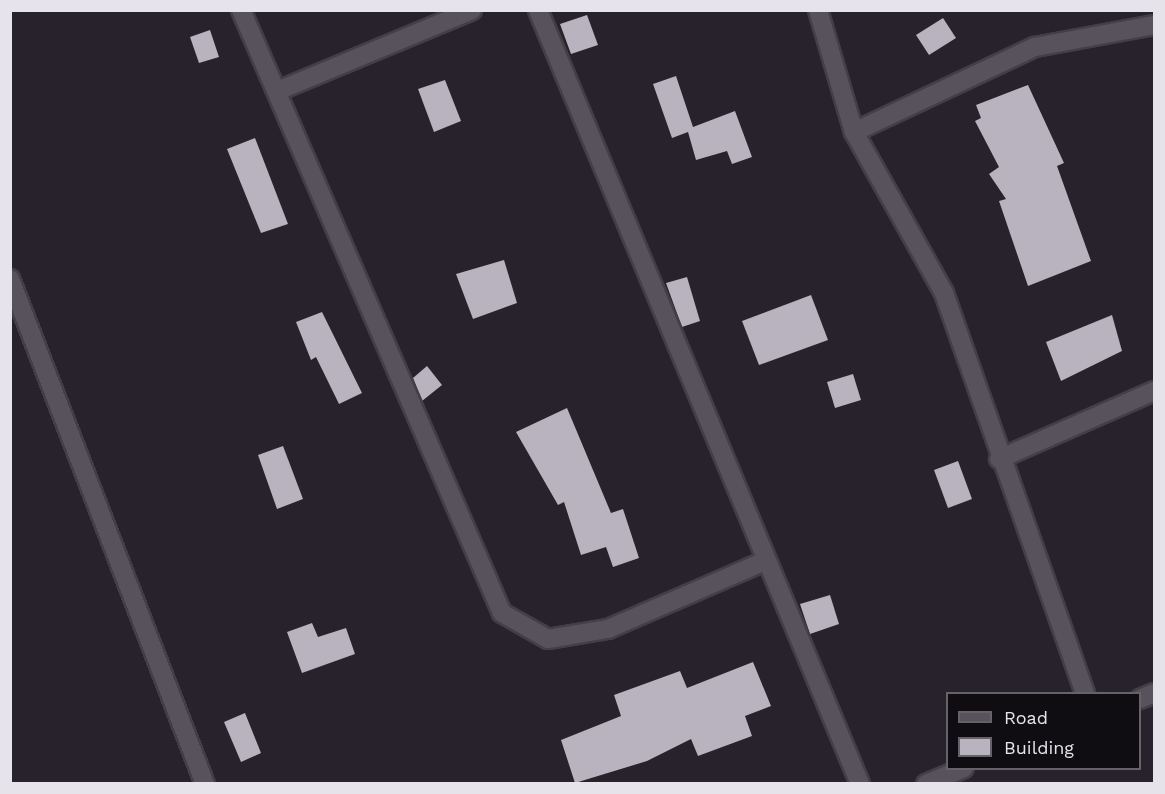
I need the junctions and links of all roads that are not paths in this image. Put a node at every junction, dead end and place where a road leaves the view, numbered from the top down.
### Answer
1 (241, 10) edge
2 (472, 10) edge
3 (538, 10) edge
4 (818, 10) edge
5 (1155, 25) edge
6 (280, 90) junction
7 (854, 132) junction
8 (10, 279) edge
9 (1155, 391) edge
10 (999, 459) junction
11 (765, 561) junction
12 (1085, 692) edge
13 (1155, 693) edge
14 (1141, 699) edge
15 (959, 770) edge
16 (205, 783) edge
17 (860, 783) edge
18 (926, 783) edge

1 - 6 street
2 - 6 street
3 - 11 street
4 - 7 street
5 - 7 street
6 - 11 street
7 - 10 street
8 - 16 street
9 - 10 street
10 - 12 street
11 - 17 street
13 - 14 street
15 - 18 street

